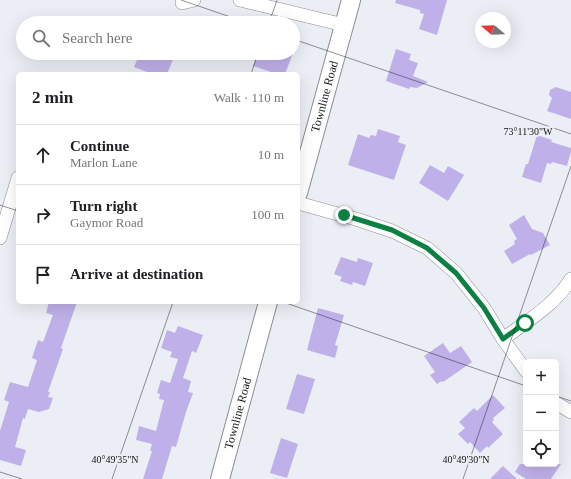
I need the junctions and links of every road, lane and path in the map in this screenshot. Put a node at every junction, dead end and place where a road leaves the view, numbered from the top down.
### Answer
1 (240, 0) edge
2 (351, 0) edge
3 (344, 25) junction
4 (16, 185) edge
5 (300, 186) edge
6 (300, 204) edge
7 (0, 238) edge
8 (571, 279) edge
9 (267, 304) edge
10 (503, 339) junction
11 (523, 368) edge
12 (559, 405) edge
13 (571, 412) edge
14 (220, 479) edge

1 - 3 street
2 - 3 street, Townline Road
3 - 5 street, Townline Road
4 - 7 street
6 - 10 street
8 - 10 street
9 - 14 street, Townline Road
10 - 11 street
12 - 13 street

